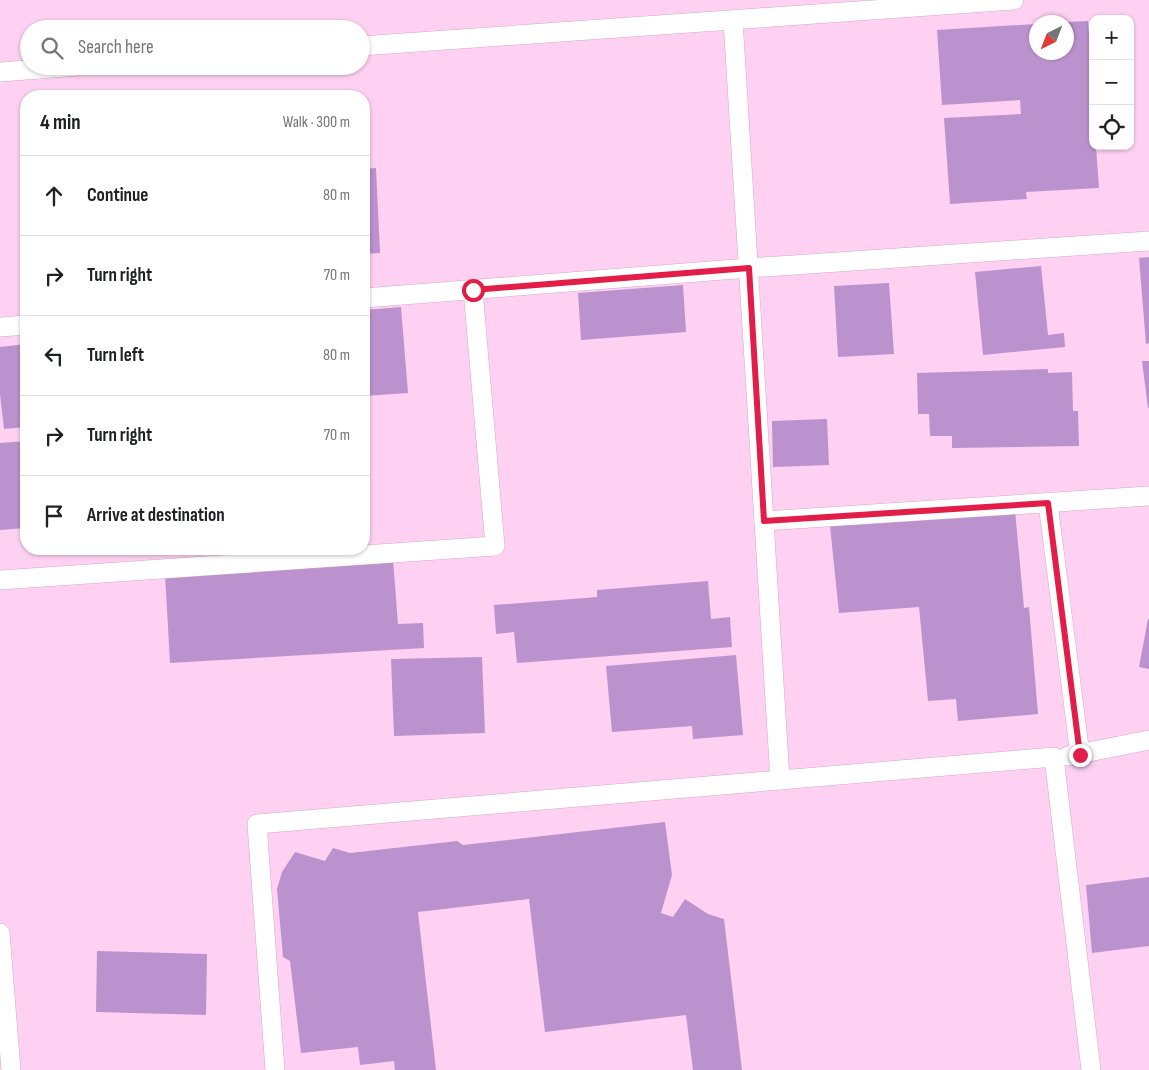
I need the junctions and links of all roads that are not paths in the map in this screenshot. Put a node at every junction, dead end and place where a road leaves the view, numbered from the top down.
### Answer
1 (1014, 0) edge
2 (733, 20) junction
3 (370, 45) edge
4 (20, 70) edge
5 (0, 72) edge
6 (1149, 241) edge
7 (749, 268) junction
8 (473, 290) junction
9 (370, 298) edge
10 (20, 325) edge
11 (0, 327) edge
12 (1149, 496) edge
13 (1048, 503) junction
14 (764, 521) junction
15 (364, 555) edge
16 (370, 555) edge
17 (0, 580) edge
18 (1149, 740) edge
19 (1080, 755) junction
20 (1054, 757) junction
21 (780, 780) junction
22 (0, 933) edge
23 (11, 1070) edge
24 (275, 1070) edge
25 (1091, 1070) edge

1 - 2 street
2 - 3 street
2 - 7 street
4 - 5 street
6 - 7 street
7 - 8 street
7 - 14 street
8 - 9 street
8 - 16 street
10 - 11 street
12 - 13 street
13 - 14 street
13 - 19 street
14 - 21 street
15 - 17 street
18 - 19 street
19 - 20 street
20 - 21 street
20 - 25 street
21 - 24 street
22 - 23 street

